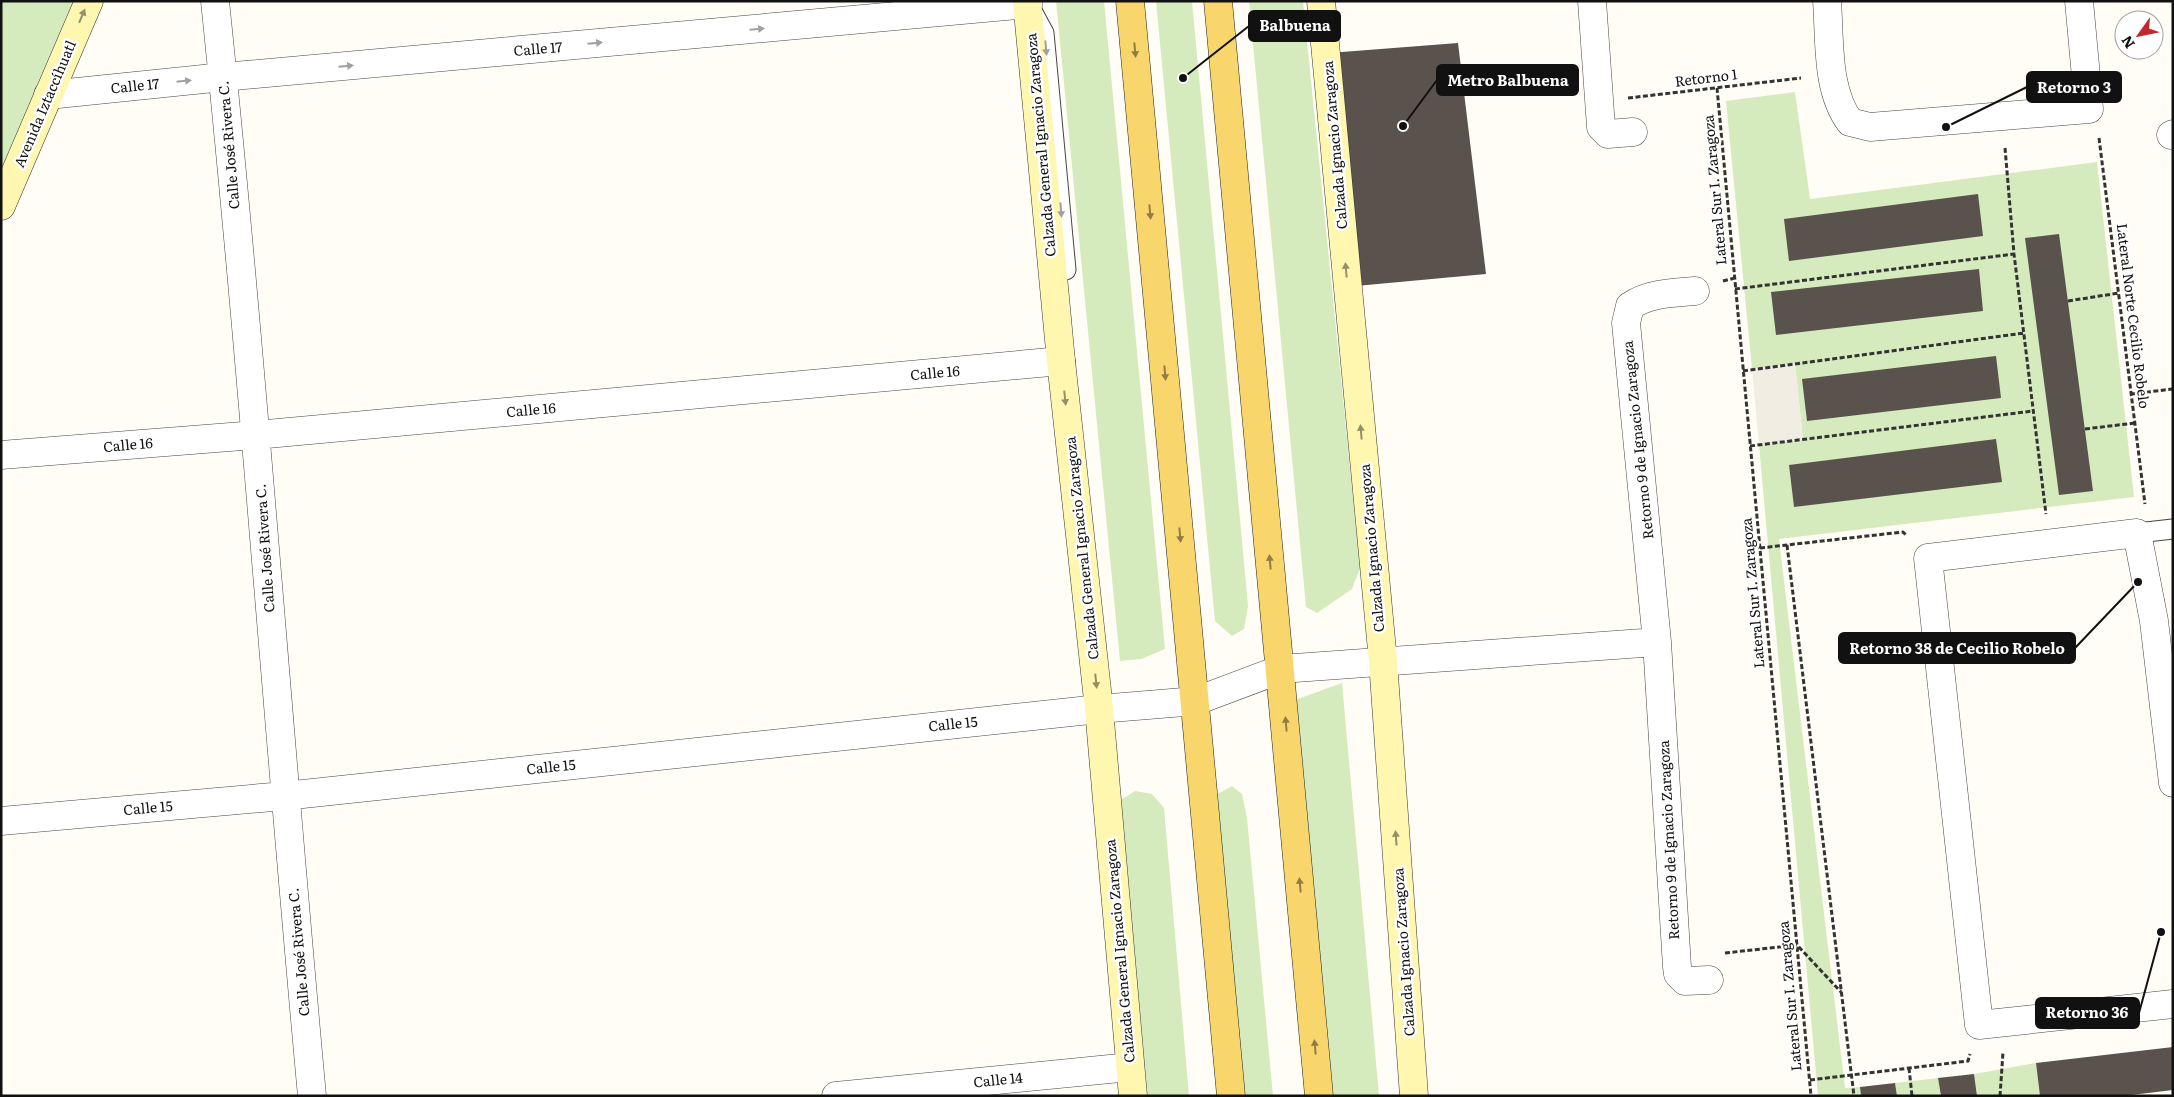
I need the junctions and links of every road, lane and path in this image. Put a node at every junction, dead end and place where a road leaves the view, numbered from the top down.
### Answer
1 (88, 1) edge
2 (215, 1) edge
3 (1130, 1) edge
4 (1218, 1) edge
5 (1321, 1) edge
6 (1592, 1) edge
7 (1827, 1) edge
8 (2079, 1) edge
9 (1027, 3) edge
10 (1832, 74) junction
11 (223, 77) junction
12 (1717, 88) junction
13 (48, 95) junction
14 (2089, 109) junction
15 (2002, 114) junction
16 (1633, 132) joint
17 (1, 206) edge
18 (2014, 254) junction
19 (1736, 289) junction
20 (1695, 290) dead end
21 (2118, 293) junction
22 (2068, 301) dead end
23 (2024, 333) junction
24 (1061, 361) junction
25 (1743, 371) junction
26 (2173, 389) edge
27 (2131, 394) junction
28 (2033, 411) junction
29 (2135, 423) junction
30 (2085, 429) dead end
31 (256, 434) junction
32 (1750, 446) junction
33 (1, 455) edge
34 (2173, 529) edge
35 (2143, 533) junction
36 (1787, 545) junction
37 (2050, 545) junction
38 (1760, 548) junction
39 (1928, 558) junction
40 (2163, 619) edge
41 (1657, 642) junction
42 (1383, 661) junction
43 (1281, 669) junction
44 (1196, 701) junction
45 (1099, 708) junction
46 (2173, 783) edge
47 (284, 796) junction
48 (1, 821) edge
49 (1797, 945) junction
50 (1717, 954) dead end
51 (1709, 980) dead end
52 (1841, 992) junction
53 (2173, 1004) edge
54 (1992, 1024) junction
55 (1130, 1067) junction
56 (1909, 1068) junction
57 (1852, 1075) junction
58 (1810, 1080) junction
59 (312, 1096) edge
60 (836, 1096) edge
61 (1133, 1096) edge
62 (1232, 1096) edge
63 (1319, 1096) edge
64 (1414, 1096) edge
65 (1811, 1096) edge
66 (1854, 1096) edge
67 (1912, 1096) edge
68 (2000, 1096) edge

13 -> 1 main road, Avenida Iztaccíhuatl
2 - 11 street, Calle José Rivera C.
3 -> 44 main road
43 -> 4 main road
42 -> 5 main road, Calzada Ignacio Zaragoza
6 - 16 street
7 - 10 street
8 - 14 street
11 -> 9 street, Calle 17
9 -> 24 main road, Calzada General Ignacio Zaragoza
10 - 12 path, Retorno 1
10 - 15 street
13 -> 11 street, Calle 17
11 - 31 street, Calle José Rivera C.
12 - 16 path, Retorno 1
12 - 19 path, Lateral Sur I. Zaragoza
13 - 17 main road, Avenida Iztaccíhuatl
14 - 15 street
14 - 21 path, Lateral Norte Cecilio Robelo
15 - 18 path
18 - 19 path
18 - 23 path
19 - 25 path, Lateral Sur I. Zaragoza
20 - 41 street, Retorno 9 de Ignacio Zaragoza
21 - 22 path
21 - 27 path, Lateral Norte Cecilio Robelo
23 - 25 path
23 - 28 path
24 - 31 street, Calle 16
24 -> 45 main road, Calzada General Ignacio Zaragoza
25 - 32 path, Lateral Sur I. Zaragoza
26 - 27 path
27 - 29 path, Lateral Norte Cecilio Robelo
28 - 32 path
28 - 37 path
29 - 30 path
29 - 35 path, Lateral Norte Cecilio Robelo
31 - 33 street, Calle 16
31 - 47 street, Calle José Rivera C.
32 - 38 path, Lateral Sur I. Zaragoza
34 - 35 lane
35 - 37 street
35 - 40 street
36 - 38 path
36 - 39 path
36 - 52 path
37 - 39 street
38 - 49 path, Lateral Sur I. Zaragoza
39 - 54 street
40 - 46 street
41 - 42 street
41 - 51 street, Retorno 9 de Ignacio Zaragoza
42 - 43 street, Calle 15
64 -> 42 main road, Calzada Ignacio Zaragoza
43 - 44 street, Calle 15
63 -> 43 main road
44 - 45 street, Calle 15
44 - 62 main road
45 - 47 street, Calle 15
45 - 55 main road, Calzada General Ignacio Zaragoza
47 - 48 street, Calle 15
47 - 59 street, Calle José Rivera C.
49 - 50 path
49 - 52 path
49 - 58 path, Lateral Sur I. Zaragoza
52 - 57 path
53 - 54 street
54 - 56 path
54 - 68 path
55 - 60 street, Calle 14
55 - 61 main road, Calzada General Ignacio Zaragoza
56 - 57 path
56 - 67 path
57 - 58 path
57 - 66 path
58 - 65 path, Lateral Sur I. Zaragoza

